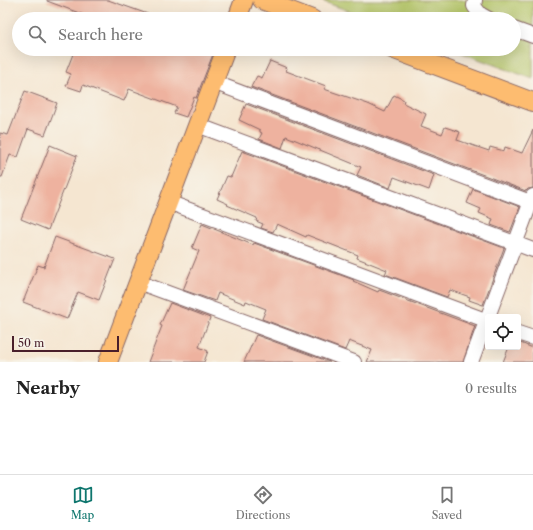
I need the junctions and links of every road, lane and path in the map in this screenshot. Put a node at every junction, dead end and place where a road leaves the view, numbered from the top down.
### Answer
1 (244, 0) edge
2 (262, 0) edge
3 (475, 0) edge
4 (240, 12) edge
5 (294, 12) edge
6 (478, 12) edge
7 (521, 32) edge
8 (533, 36) edge
9 (223, 56) edge
10 (411, 56) edge
11 (213, 82) junction
12 (533, 102) edge
13 (197, 125) junction
14 (532, 200) edge
15 (168, 202) junction
16 (515, 244) junction
17 (533, 250) edge
18 (138, 282) junction
19 (489, 314) edge
20 (485, 319) edge
21 (485, 325) edge
22 (521, 334) edge
23 (533, 338) edge
24 (108, 362) edge
25 (354, 362) edge
26 (471, 362) edge

1 - 4 main road
2 - 5 main road
3 - 6 street
7 - 8 street
9 - 11 main road
10 - 12 main road
11 - 13 main road
11 - 14 street
13 - 15 main road
13 - 16 street
14 - 16 street
15 - 18 main road
15 - 20 street
16 - 17 street
16 - 19 street
18 - 24 main road
18 - 25 street
21 - 26 street
22 - 23 street

